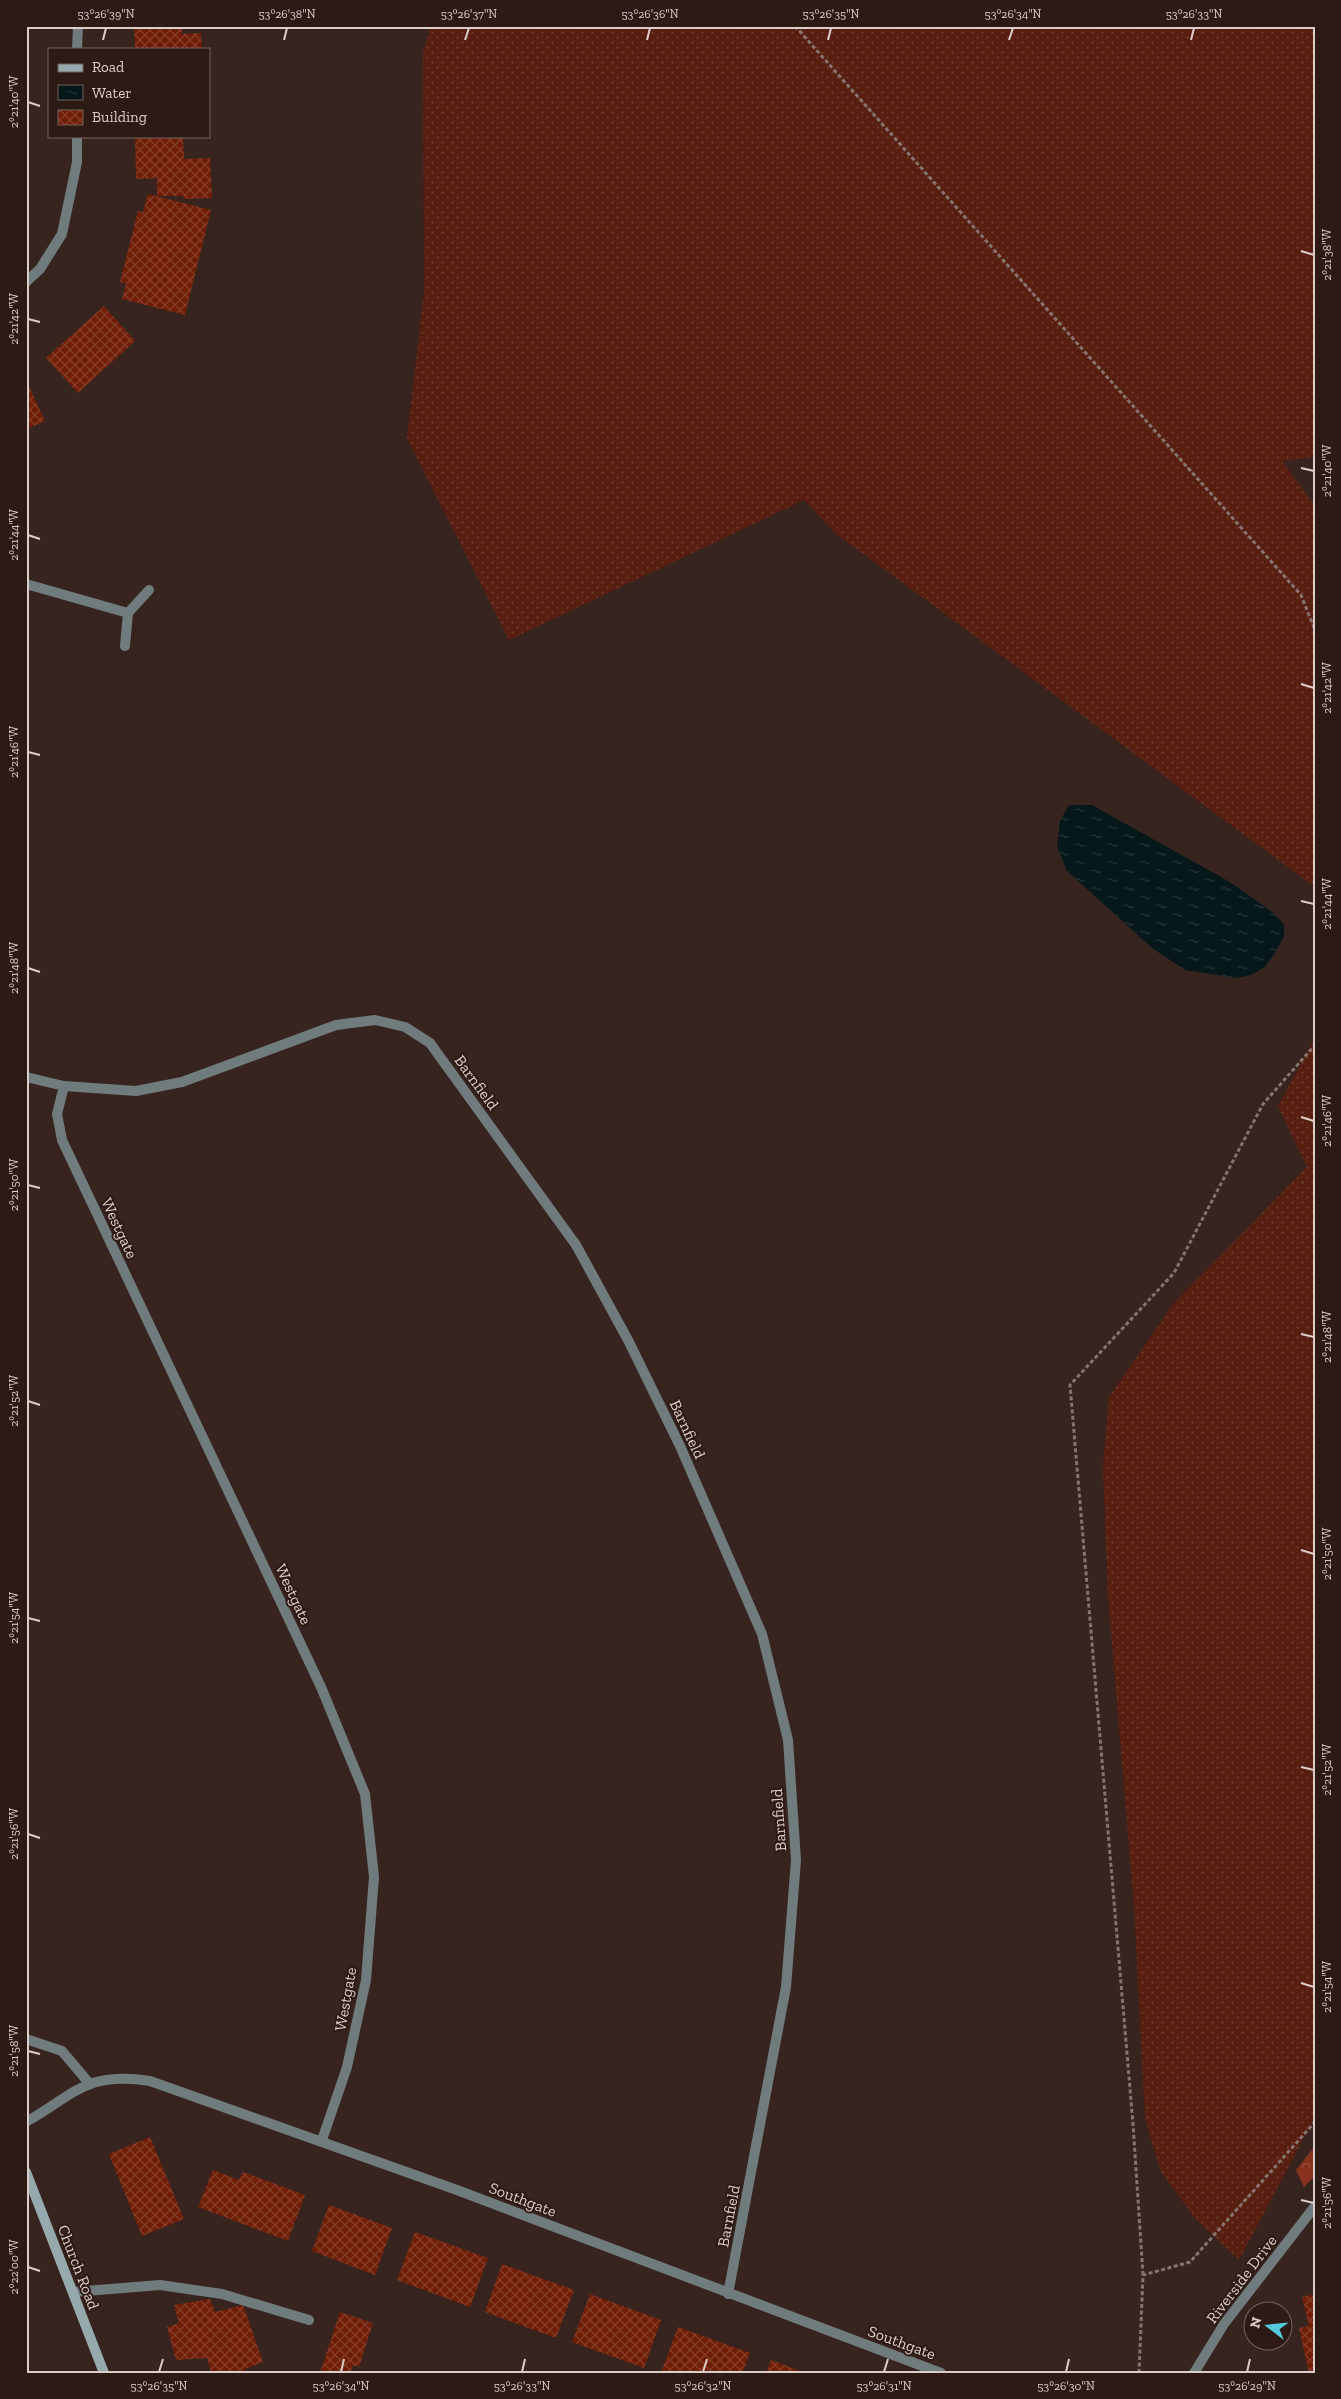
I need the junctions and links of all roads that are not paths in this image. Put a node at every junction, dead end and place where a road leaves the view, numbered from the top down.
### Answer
1 (78, 26) edge
2 (77, 48) edge
3 (77, 138) edge
4 (26, 282) edge
5 (26, 584) edge
6 (150, 590) dead end
7 (128, 613) junction
8 (125, 646) dead end
9 (26, 1077) edge
10 (64, 1086) junction
11 (26, 2038) edge
12 (89, 2083) junction
13 (26, 2122) edge
14 (322, 2140) junction
15 (26, 2172) edge
16 (1315, 2206) edge
17 (73, 2292) junction
18 (728, 2294) junction
19 (309, 2320) dead end
20 (104, 2373) edge
21 (941, 2373) edge
22 (1194, 2373) edge

1 - 2 street
3 - 4 street
5 - 7 street
6 - 7 street
7 - 8 street
9 - 10 street, Barnfield
10 - 14 street, Westgate
10 - 18 street, Barnfield
11 - 12 street
12 - 13 street, Southgate
12 - 14 street, Southgate
14 - 18 street, Southgate
15 - 17 main road, Church Road
16 - 22 street, Riverside Drive
17 - 19 street
17 - 20 main road, Church Road
18 - 21 street, Southgate

